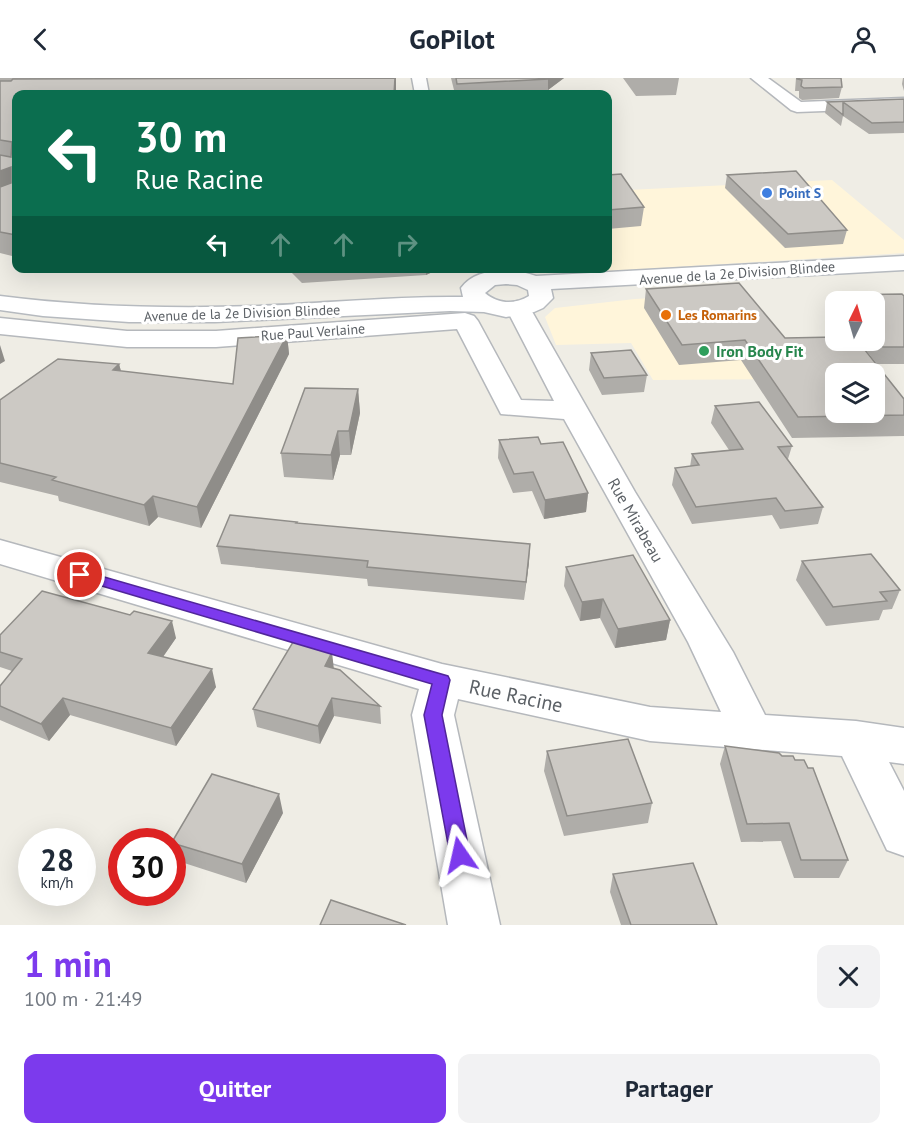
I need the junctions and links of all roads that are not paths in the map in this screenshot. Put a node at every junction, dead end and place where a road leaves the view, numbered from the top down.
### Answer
1 (758, 78) edge
2 (856, 87) dead end
3 (904, 103) edge
4 (858, 105) junction
5 (904, 263) edge
6 (904, 272) edge
7 (497, 273) edge
8 (0, 291) edge
9 (479, 296) junction
10 (531, 296) junction
11 (0, 303) edge
12 (0, 326) edge
13 (574, 411) junction
14 (0, 552) edge
15 (442, 680) junction
16 (751, 733) junction
17 (856, 739) junction
18 (904, 746) edge
19 (904, 835) edge
20 (474, 925) edge

1 - 4 street
2 - 4 street
3 - 4 street
5 - 10 street, Avenue de la 2e Division Blindee
6 - 10 street, Avenue de la 2e Division Blindee
7 - 9 street
7 - 10 street
8 - 9 street, Avenue de la 2e Division Blindee
9 - 10 street
9 - 11 street, Avenue de la 2e Division Blindee
10 - 13 street, Rue Mirabeau
12 - 13 street, Rue Paul Verlaine
13 - 16 street, Rue Mirabeau
14 - 15 street, Rue Racine
15 - 16 street, Rue Racine
15 - 20 street
16 - 17 street, Rue Racine
17 - 18 street, Rue Racine
17 - 19 street

